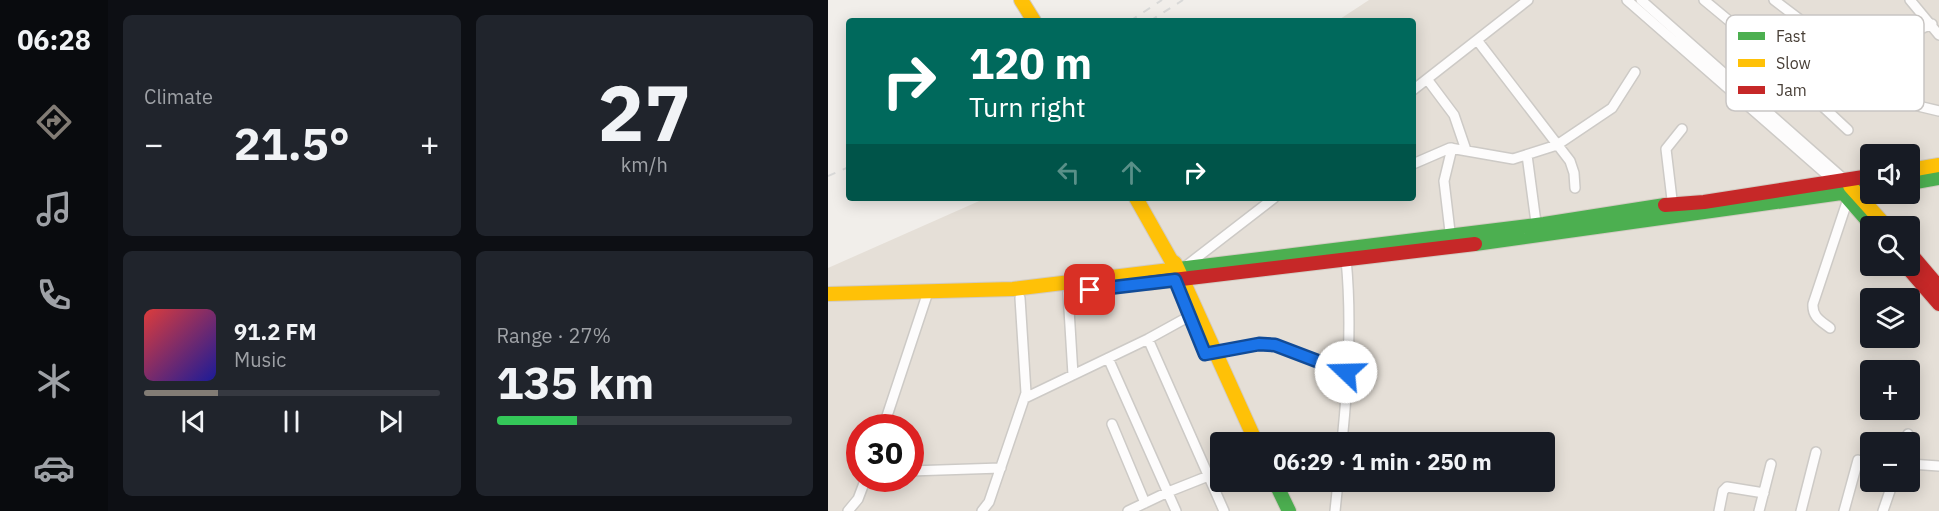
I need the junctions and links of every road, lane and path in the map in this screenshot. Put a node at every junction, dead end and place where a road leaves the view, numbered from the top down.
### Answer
1 (1021, 0) edge
2 (1528, 0) edge
3 (1627, 0) edge
4 (1641, 0) edge
5 (1704, 0) edge
6 (1774, 0) edge
7 (1910, 0) edge
8 (1794, 15) edge
9 (1924, 15) edge
10 (1924, 15) edge
11 (1032, 18) edge
12 (1726, 18) edge
13 (1932, 24) junction
14 (1663, 25) junction
15 (1924, 28) edge
16 (1939, 35) edge
17 (1478, 40) junction
18 (1635, 72) dead end
19 (1427, 79) junction
20 (1726, 81) edge
21 (1416, 88) edge
22 (1924, 108) edge
23 (1760, 111) edge
24 (1828, 111) edge
25 (1939, 111) edge
26 (1682, 129) dead end
27 (1848, 130) dead end
28 (1557, 145) junction
29 (1452, 148) junction
30 (1466, 150) junction
31 (1527, 155) junction
32 (1416, 163) edge
33 (1939, 165) edge
34 (1920, 168) edge
35 (1939, 178) edge
36 (1860, 181) edge
37 (1920, 181) edge
38 (1575, 188) dead end
39 (1845, 189) junction
40 (1860, 189) edge
41 (1138, 201) edge
42 (1270, 201) edge
43 (1673, 211) junction
44 (1865, 216) edge
45 (1875, 216) edge
46 (1537, 230) junction
47 (1451, 241) junction
48 (1354, 255) junction
49 (1920, 265) edge
50 (1177, 271) junction
51 (1915, 276) edge
52 (1939, 287) edge
53 (1068, 293) junction
54 (828, 294) edge
55 (926, 297) junction
56 (1020, 298) junction
57 (828, 303) edge
58 (1939, 304) edge
59 (1193, 314) junction
60 (1830, 328) dead end
61 (1148, 339) junction
62 (1209, 353) junction
63 (1108, 358) junction
64 (1346, 372) junction
65 (1073, 375) junction
66 (1025, 398) junction
67 (888, 414) edge
68 (1112, 424) dead end
69 (1243, 432) edge
70 (1251, 432) edge
71 (1343, 432) edge
72 (1816, 452) dead end
73 (1858, 460) dead end
74 (1771, 464) dead end
75 (1920, 465) edge
76 (1939, 466) edge
77 (1001, 468) junction
78 (924, 471) edge
79 (1208, 476) junction
80 (861, 492) edge
81 (1168, 492) junction
82 (1270, 492) edge
83 (1280, 492) edge
84 (1337, 492) edge
85 (1890, 492) edge
86 (1764, 493) junction
87 (1144, 503) junction
88 (854, 509) edge
89 (987, 510) edge
90 (1128, 511) edge
91 (1176, 511) edge
92 (1224, 511) edge
93 (1279, 511) edge
94 (1289, 511) edge
95 (1335, 511) edge
96 (1719, 511) edge
97 (1759, 511) edge
98 (1801, 511) edge
99 (1844, 511) edge
100 (1883, 511) edge

1 - 11 main road
2 - 17 street
3 - 14 street
4 - 14 street
5 - 12 street
6 - 8 street
7 - 9 street
10 - 13 street
13 - 15 street
13 - 16 street
14 - 20 street
17 - 19 street
17 - 28 street
18 - 28 street
19 - 21 street
19 - 30 street
22 - 25 street
23 - 39 street
24 - 27 street
26 - 43 street
28 - 31 street
28 - 38 street
29 - 30 street
29 - 32 street
29 - 47 street
30 - 31 street
31 - 46 street
33 - 34 main road
35 - 37 main road
36 - 39 main road
39 - 40 main road
39 - 43 main road
39 - 44 main road
39 - 45 main road
39 - 60 street
41 - 50 main road
42 - 50 street
43 - 46 main road
46 - 47 main road
47 - 48 main road
48 - 50 main road
48 - 64 street
49 - 52 main road
50 - 53 main road
50 - 55 main road
50 - 59 main road
51 - 58 main road
53 - 56 main road
53 - 65 street
54 - 55 main road
55 - 56 main road
55 - 57 main road
55 - 67 street
56 - 66 street
59 - 61 street
59 - 62 main road
61 - 63 street
61 - 79 street
62 - 64 street
62 - 69 main road
62 - 70 main road
63 - 65 street
63 - 81 street
64 - 71 street
65 - 66 street
66 - 77 street
68 - 87 street
72 - 98 street
73 - 99 street
74 - 86 street
75 - 76 street
77 - 78 street
77 - 89 street
79 - 81 street
79 - 92 street
80 - 88 street
81 - 87 street
81 - 91 street
82 - 93 main road
83 - 94 main road
84 - 95 street
85 - 100 street
86 - 96 street
86 - 97 street
87 - 90 street

